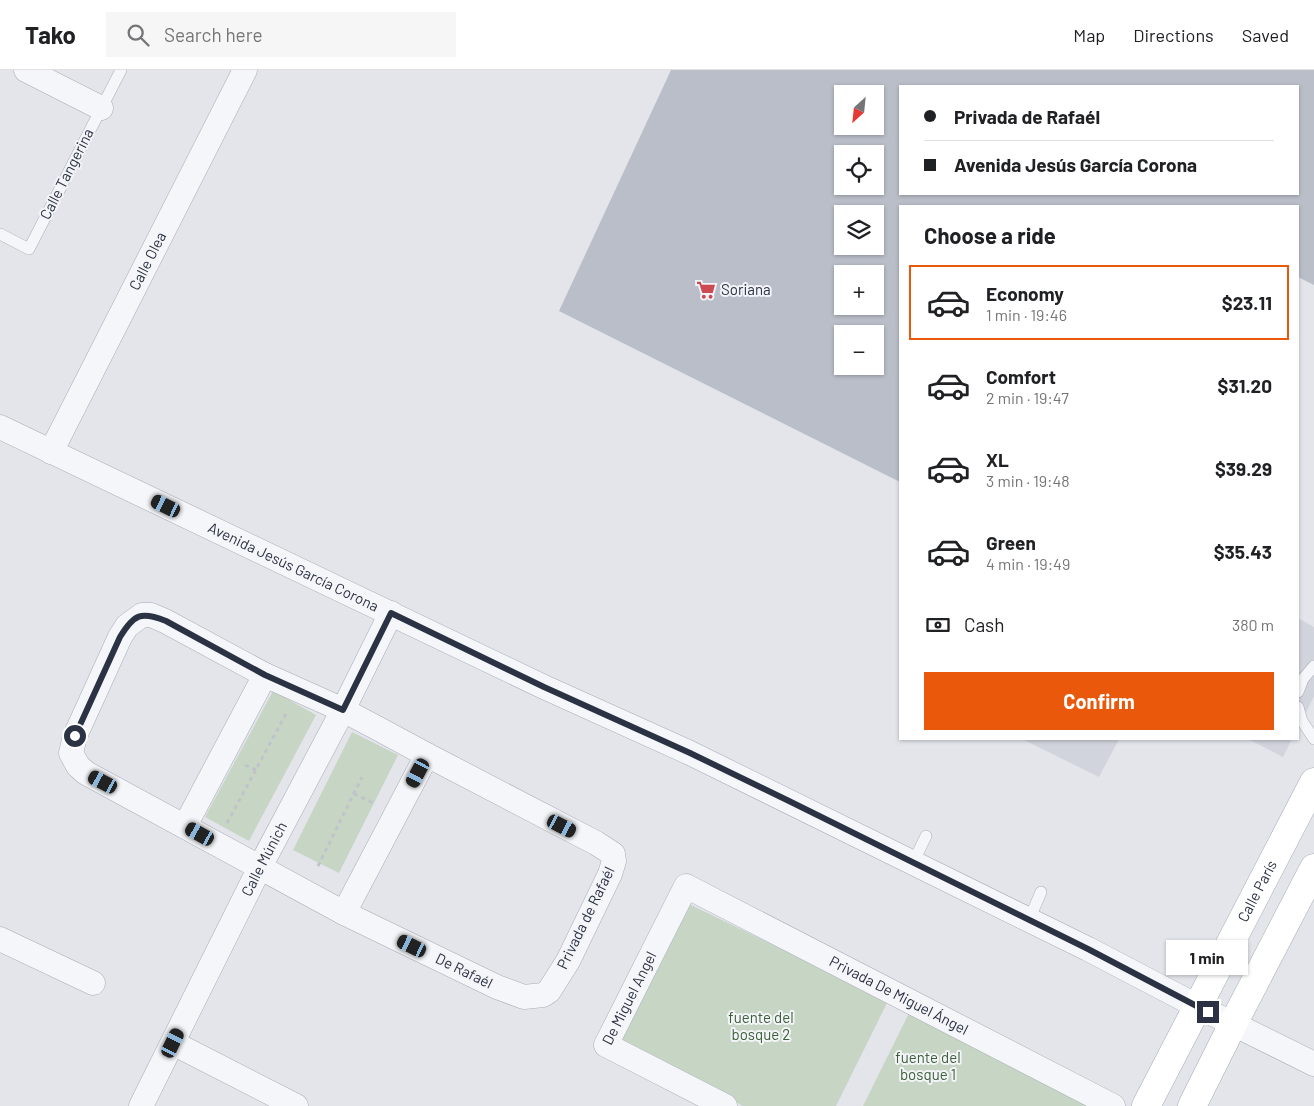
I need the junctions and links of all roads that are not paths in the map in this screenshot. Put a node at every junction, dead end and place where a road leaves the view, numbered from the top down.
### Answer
1 (26, 70) edge
2 (120, 70) edge
3 (245, 70) edge
4 (101, 108) junction
5 (0, 234) edge
6 (0, 427) edge
7 (51, 452) junction
8 (391, 613) junction
9 (1314, 666) edge
10 (265, 675) junction
11 (1299, 689) edge
12 (343, 710) junction
13 (1299, 710) edge
14 (1314, 739) edge
15 (72, 755) joint
16 (427, 756) junction
17 (1314, 782) edge
18 (186, 826) junction
19 (926, 836) dead end
20 (913, 863) junction
21 (260, 867) junction
22 (1314, 868) edge
23 (686, 886) joint
24 (1040, 892) dead end
25 (344, 913) junction
26 (1029, 920) junction
27 (0, 940) edge
28 (92, 983) dead end
29 (532, 996) joint
30 (1197, 1006) junction
31 (1232, 1024) junction
32 (173, 1043) junction
33 (1314, 1064) edge
34 (141, 1106) edge
35 (296, 1106) edge
36 (725, 1106) edge
37 (1113, 1106) edge
38 (1146, 1106) edge
39 (1192, 1106) edge

1 - 4 street
2 - 4 lane, Calle Tangerina
3 - 7 street, Calle Olea
4 - 5 lane, Calle Tangerina
6 - 7 street, Avenida Jesús García Corona
7 - 8 street, Avenida Jesús García Corona
8 - 12 street, Calle Múnich
8 - 20 street, Avenida Jesús García Corona
9 - 11 lane
10 - 12 street, Privada de Rafaél
10 - 15 street, Privada de Rafaél
10 - 18 street
12 - 16 street, Privada de Rafaél
12 - 21 street, Calle Múnich
13 - 14 lane
15 - 18 street, De Rafaél
16 - 25 street
16 - 29 street, Privada de Rafaél
17 - 30 main road, Calle París
18 - 21 street, De Rafaél
19 - 20 lane
20 - 26 street, Avenida Jesús García Corona
21 - 25 street, De Rafaél
21 - 32 street, Calle Múnich
22 - 31 main road
23 - 36 street, De Miguel Angel
23 - 37 street, Privada De Miguel Ángel
24 - 26 lane
25 - 29 street, De Rafaél
26 - 30 street, Avenida Jesús García Corona
27 - 28 street
30 - 31 street, Avenida Jesús García Corona
30 - 38 main road, Calle París
31 - 33 street, Avenida Jesús García Corona
31 - 39 main road
32 - 34 street, Calle Múnich
32 - 35 street

